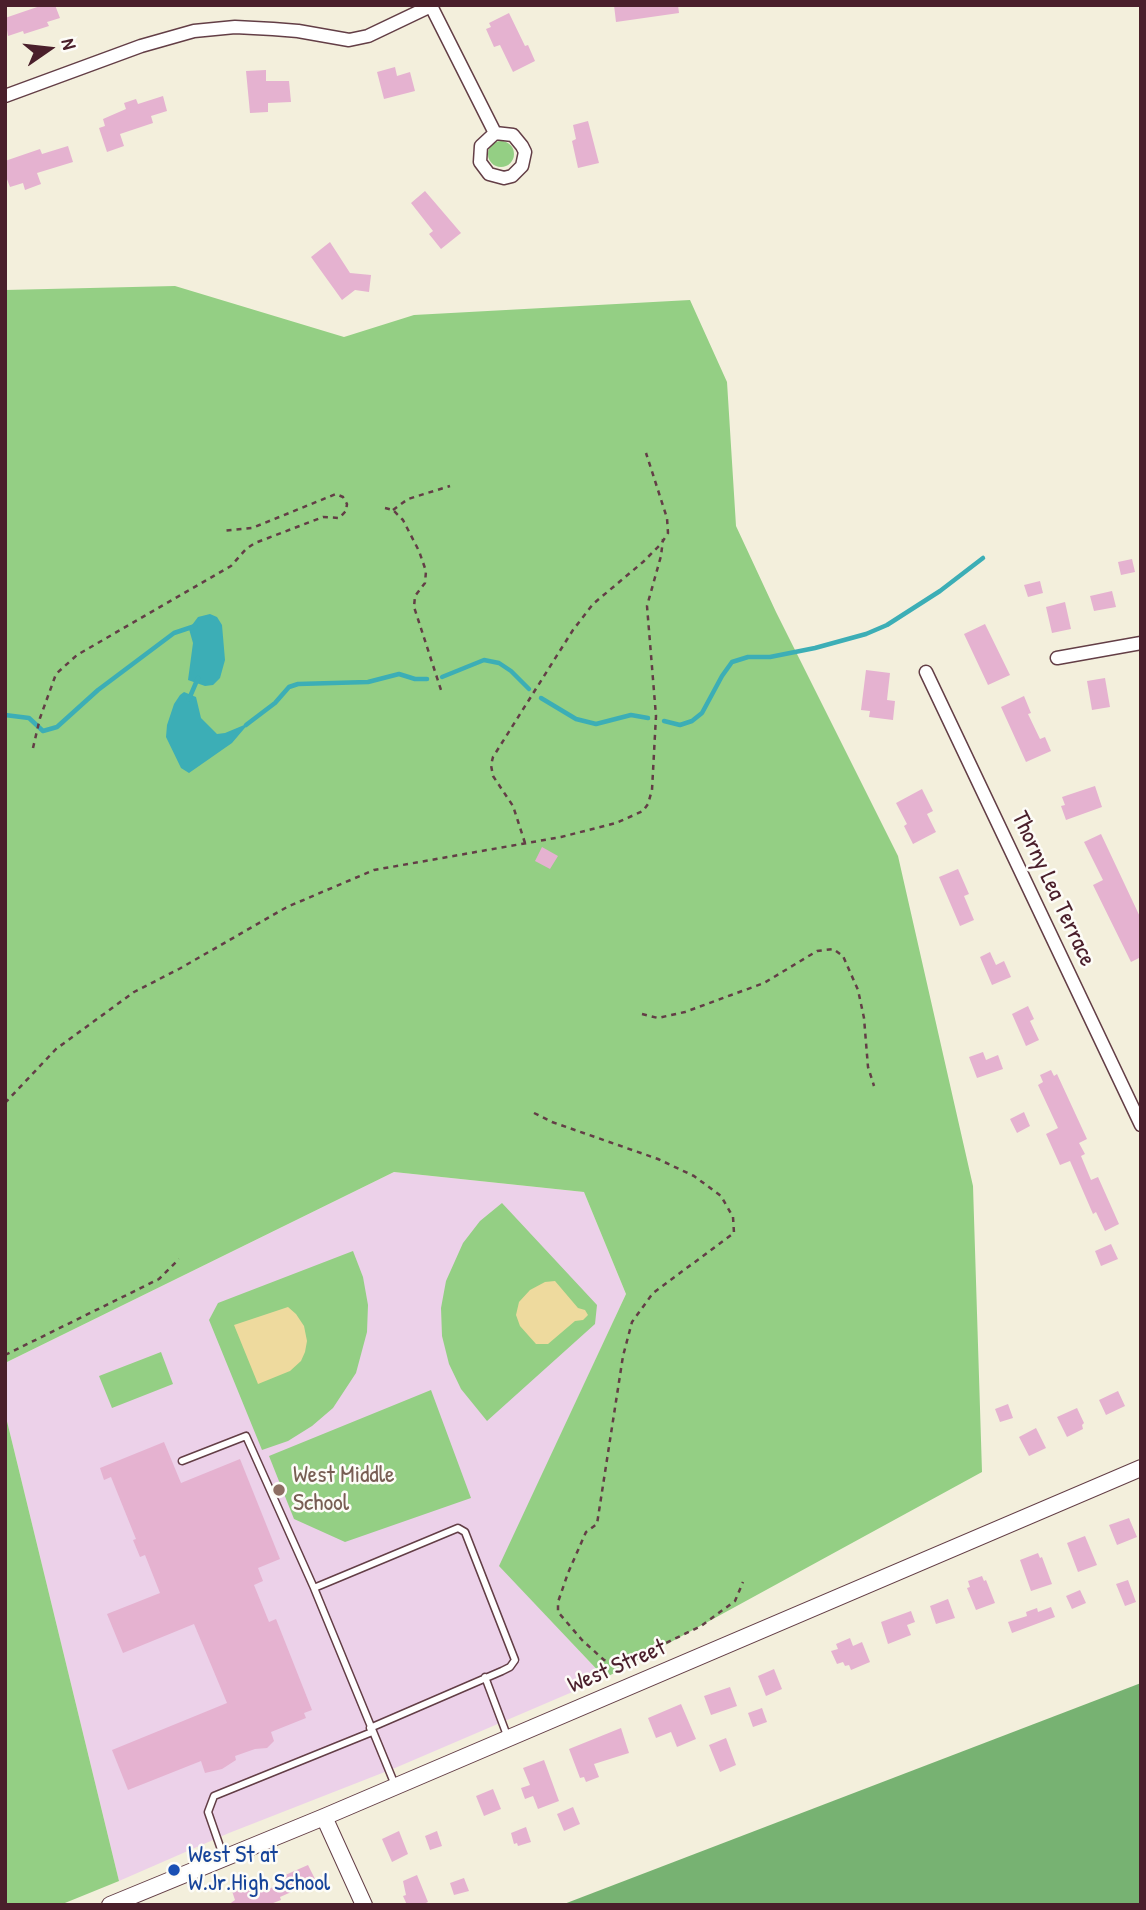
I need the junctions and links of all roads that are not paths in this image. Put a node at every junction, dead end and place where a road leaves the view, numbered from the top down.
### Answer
1 (432, 6) edge
2 (5, 96) edge
3 (495, 134) dead end
4 (1141, 643) edge
5 (1057, 658) dead end
6 (926, 672) dead end
7 (1141, 1125) edge
8 (182, 1461) dead end
9 (1141, 1468) edge
10 (314, 1588) junction
11 (485, 1677) junction
12 (371, 1730) junction
13 (508, 1738) junction
14 (396, 1786) junction
15 (324, 1817) junction
16 (224, 1858) junction
17 (110, 1905) edge
18 (364, 1905) edge

1 - 2 street
1 - 3 street
4 - 5 street
6 - 7 street, Thorny Lea Terrace
8 - 10 lane
9 - 13 street, West Street
10 - 11 lane
10 - 12 lane
11 - 12 lane
11 - 13 lane
12 - 14 lane
12 - 16 lane
13 - 14 street, West Street
14 - 15 street, West Street
15 - 16 street, West Street
15 - 18 street
16 - 17 street, West Street

